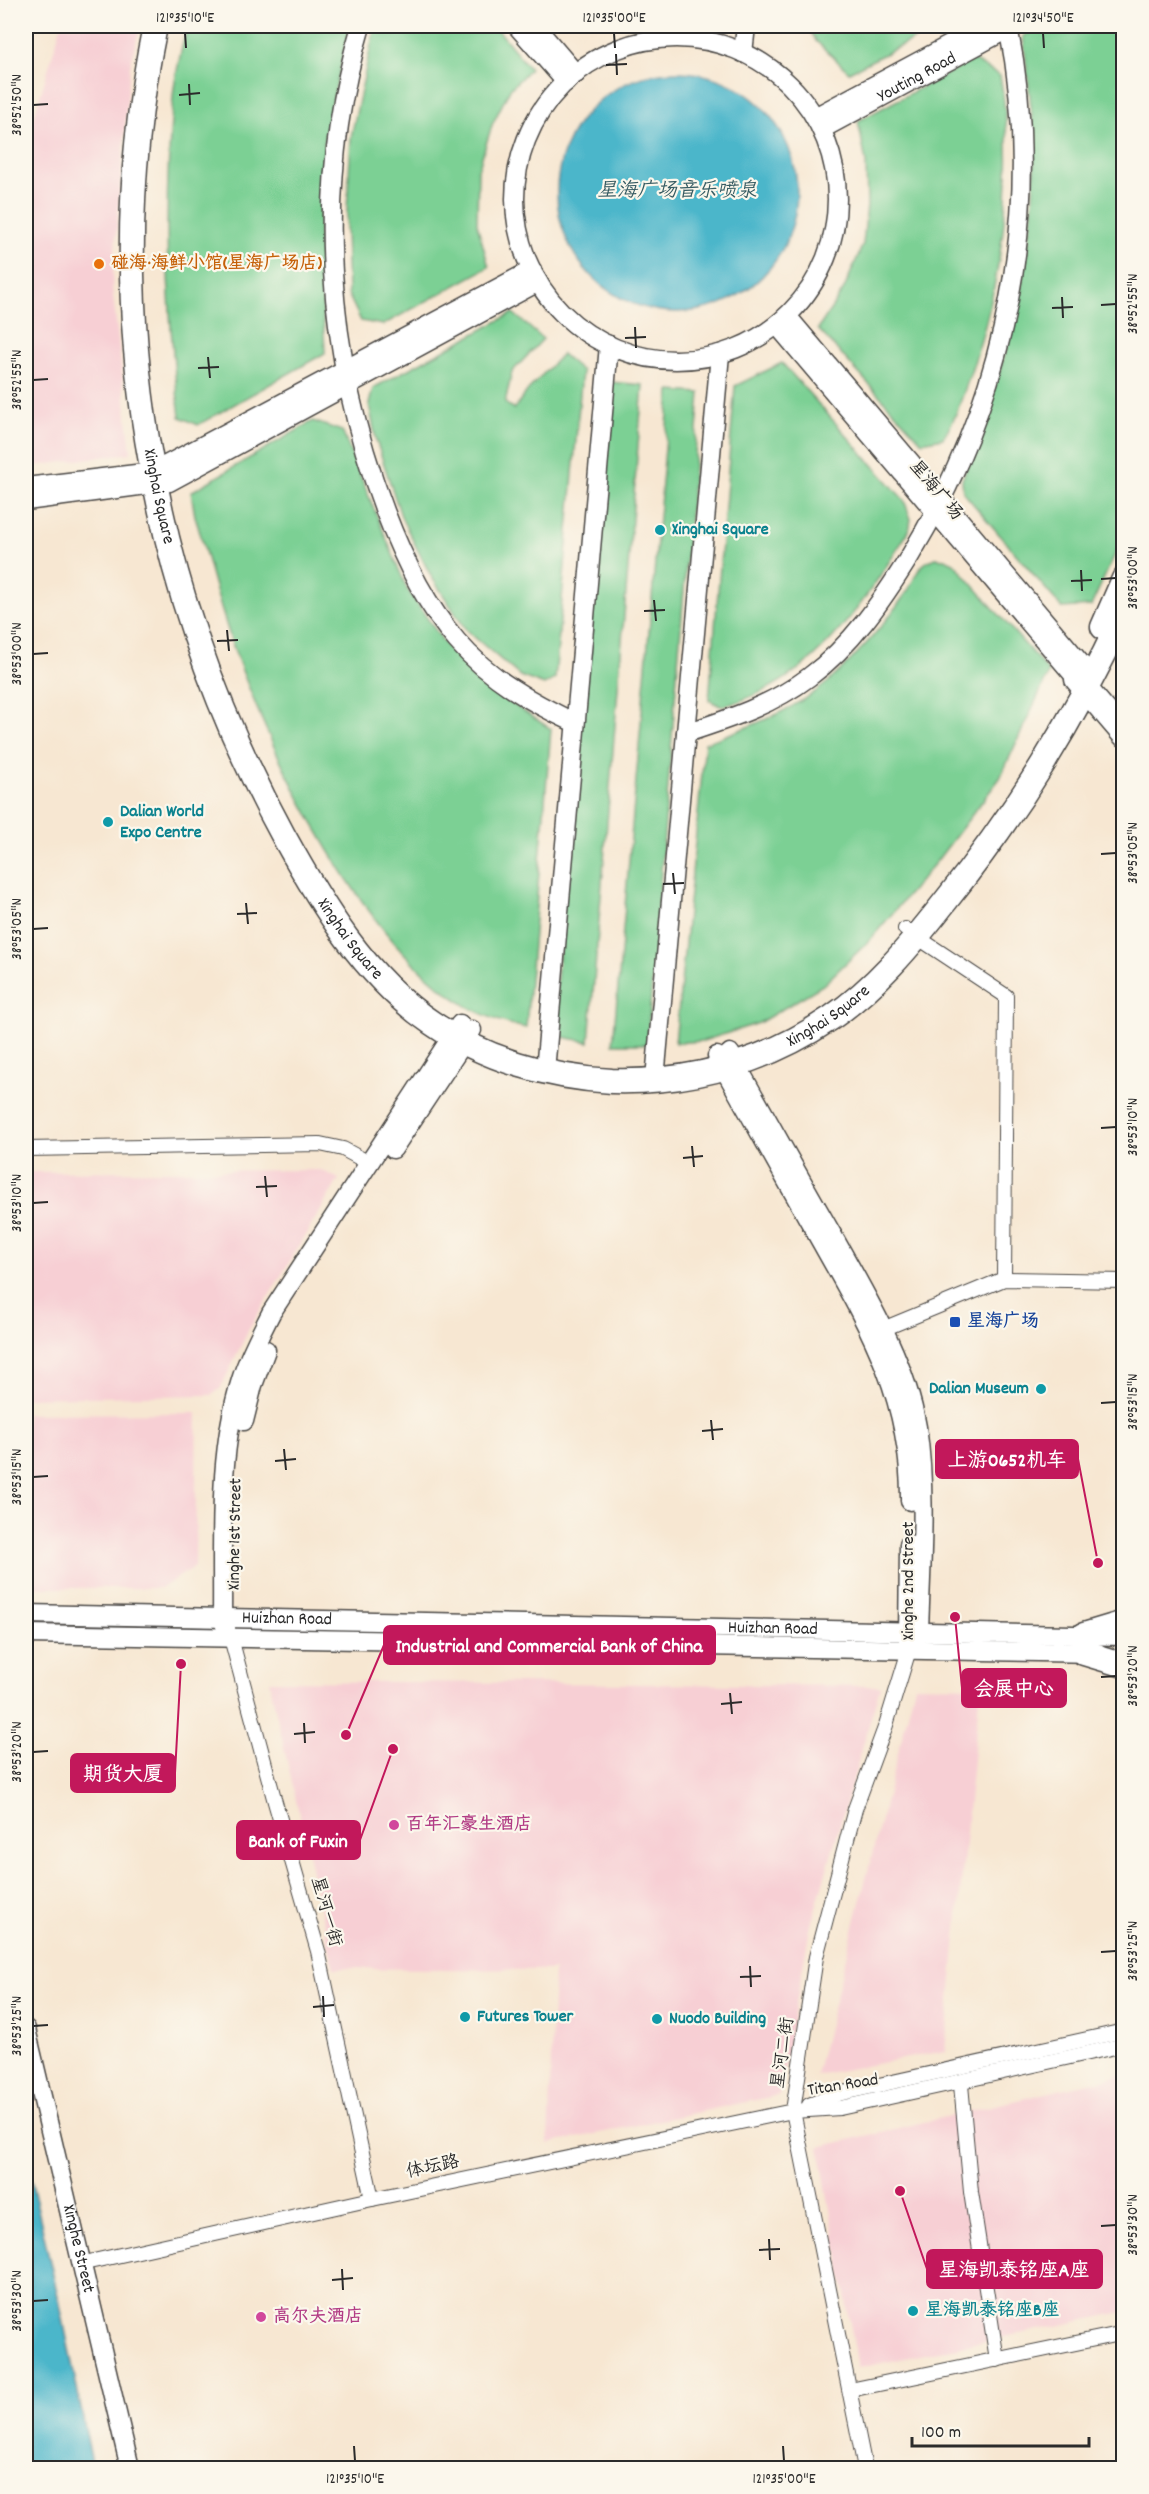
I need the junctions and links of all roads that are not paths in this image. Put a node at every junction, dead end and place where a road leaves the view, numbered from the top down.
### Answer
1 (154, 26) edge
2 (169, 26) edge
3 (361, 26) edge
4 (517, 26) edge
5 (535, 26) edge
6 (636, 26) edge
7 (746, 26) edge
8 (985, 26) edge
9 (1010, 26) edge
10 (634, 44) junction
11 (743, 53) junction
12 (571, 78) junction
13 (818, 123) junction
14 (535, 276) junction
15 (782, 321) junction
16 (609, 345) junction
17 (720, 354) junction
18 (346, 378) junction
19 (161, 476) junction
20 (26, 487) edge
21 (26, 501) edge
22 (938, 505) junction
23 (1124, 579) edge
24 (1124, 613) edge
25 (1085, 678) junction
26 (1124, 713) edge
27 (575, 723) junction
28 (686, 733) junction
29 (1124, 734) edge
30 (911, 933) junction
31 (462, 1033) junction
32 (727, 1060) junction
33 (545, 1065) junction
34 (655, 1073) junction
35 (26, 1149) edge
36 (369, 1164) junction
37 (1004, 1279) junction
38 (1124, 1281) edge
39 (883, 1329) junction
40 (26, 1614) edge
41 (228, 1618) junction
42 (1124, 1623) edge
43 (913, 1632) junction
44 (26, 1634) edge
45 (75, 1635) junction
46 (1124, 1636) edge
47 (231, 1638) junction
48 (1084, 1644) junction
49 (26, 1649) edge
50 (909, 1650) junction
51 (1124, 1654) edge
52 (1124, 1665) edge
53 (26, 2029) edge
54 (1124, 2031) edge
55 (1124, 2045) edge
56 (961, 2085) dead end
57 (794, 2111) junction
58 (372, 2199) junction
59 (80, 2264) junction
60 (1124, 2333) edge
61 (997, 2360) junction
62 (850, 2390) junction
63 (129, 2469) edge
64 (865, 2469) edge

1 - 19 highway, Xinghai Square
2 - 19 highway, Xinghai Square
3 - 18 street
4 - 12 street
5 - 12 street
6 - 10 street
7 - 11 street
8 - 13 street, Youting Road
9 - 13 street, Youting Road
9 - 22 street
10 - 11 street
10 - 12 street
11 - 13 street
12 - 14 street
13 - 15 street
14 - 16 street
14 - 18 street
15 - 17 street
15 - 22 street, 星海广场
16 - 17 street
16 - 27 street
17 - 28 street
18 - 19 street
18 - 27 street
19 - 20 street
19 - 21 street
19 - 31 highway, Xinghai Square
22 - 25 street, 星海广场
22 - 28 street
23 - 25 highway, Xinghai Square
24 - 25 highway, Xinghai Square
25 - 26 highway
25 - 29 highway
25 - 30 highway, Xinghai Square
27 - 33 street
28 - 34 street
30 - 32 highway, Xinghai Square
30 - 37 street
31 - 33 highway, Xinghai Square
31 - 36 street, Xinghe 1st Street
31 - 41 street, Xinghe 1st Street
32 - 34 highway, Xinghai Square
32 - 39 street, Xinghe 2nd Street
32 - 43 street, Xinghe 2nd Street
33 - 34 highway, Xinghai Square
35 - 36 street
36 - 41 street, Xinghe 1st Street
37 - 38 street
37 - 39 street
39 - 43 street, Xinghe 2nd Street
40 - 41 street, Huizhan Road
41 - 43 street, Huizhan Road
41 - 47 street, Xinghe 1st Street
42 - 48 highway
43 - 48 street, Huizhan Road
43 - 50 street, Xinghe 2nd Street
44 - 45 street, Huizhan Road
45 - 47 street, Huizhan Road
45 - 49 street
46 - 48 street, Huizhan Road
47 - 50 street, Huizhan Road
47 - 58 street, 星河一街
48 - 50 street, Huizhan Road
48 - 51 street, Huizhan Road
48 - 52 highway
50 - 57 street, 星河二街
53 - 59 street, Xinghe Street
54 - 57 street, Titan Road
55 - 57 street, Titan Road
56 - 61 street
57 - 58 street, 体坛路
57 - 62 street, 星河二街
58 - 59 street, 体坛路
59 - 63 street, Xinghe Street
60 - 61 street
61 - 62 street
62 - 64 street, 星河二街

